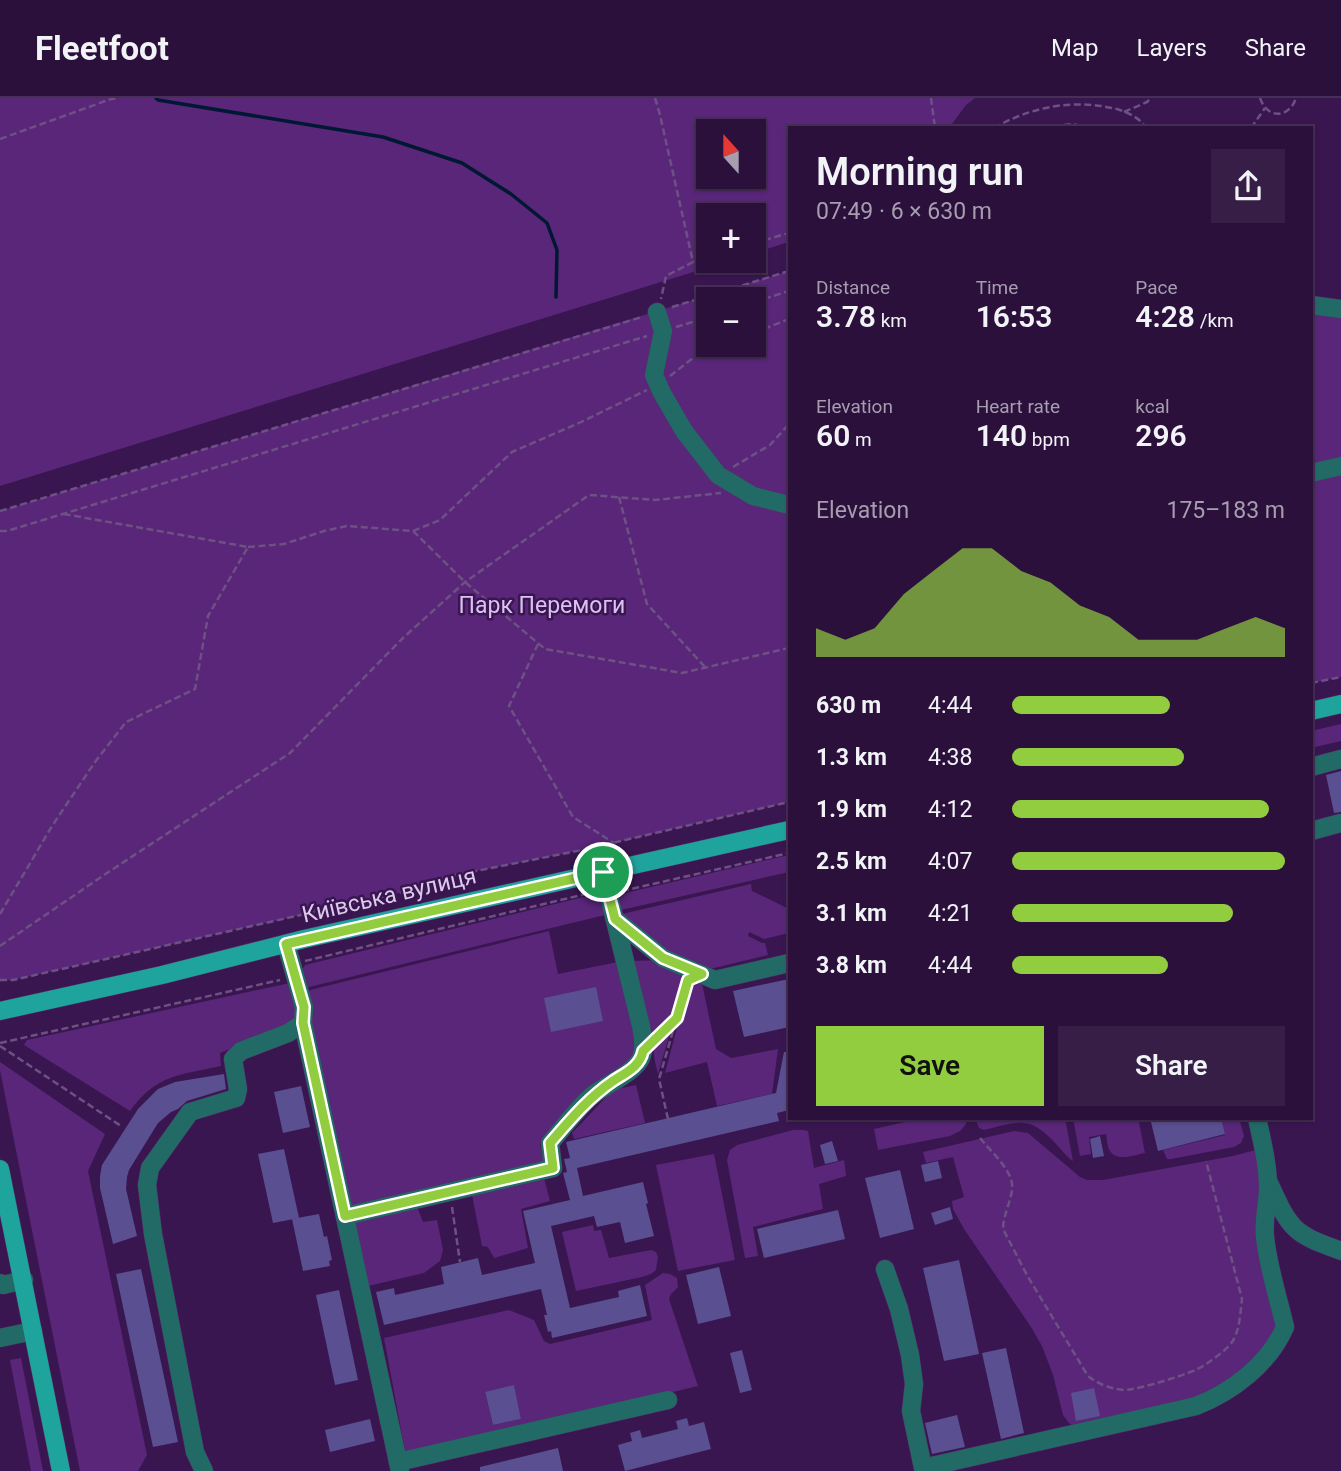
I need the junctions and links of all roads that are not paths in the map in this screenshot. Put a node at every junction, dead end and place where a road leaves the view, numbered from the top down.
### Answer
1 (1313, 305) edge
2 (1341, 309) edge
3 (657, 312) road end
4 (1341, 466) edge
5 (1313, 473) edge
6 (788, 505) edge
7 (1341, 704) edge
8 (1313, 711) edge
9 (1341, 760) edge
10 (1313, 766) edge
11 (1341, 823) edge
12 (788, 830) edge
13 (1313, 830) edge
14 (603, 872) junction
15 (615, 927) junction
16 (286, 944) junction
17 (788, 963) edge
18 (0, 1011) edge
19 (303, 1023) junction
20 (1257, 1120) edge
21 (0, 1169) edge
22 (1268, 1181) junction
23 (345, 1216) junction
24 (1341, 1251) edge
25 (885, 1269) dead end
26 (24, 1280) junction
27 (0, 1283) edge
28 (33, 1331) junction
29 (0, 1338) edge
30 (668, 1400) dead end
31 (399, 1466) edge
32 (61, 1471) edge
33 (204, 1471) edge

1 - 2 street
3 - 6 street
4 - 5 street
7 - 8 main road
9 - 10 street
11 - 13 street
12 - 14 main road, Київська вулиця
14 - 15 street
14 - 16 main road, Київська вулиця
15 - 17 street
15 - 23 street
16 - 18 main road, Київська вулиця
16 - 19 street
19 - 23 street
19 - 33 street
20 - 22 street
21 - 26 main road
22 - 24 street
22 - 25 street
23 - 31 street
26 - 27 street
26 - 28 main road
28 - 29 street
28 - 32 main road
30 - 31 street

